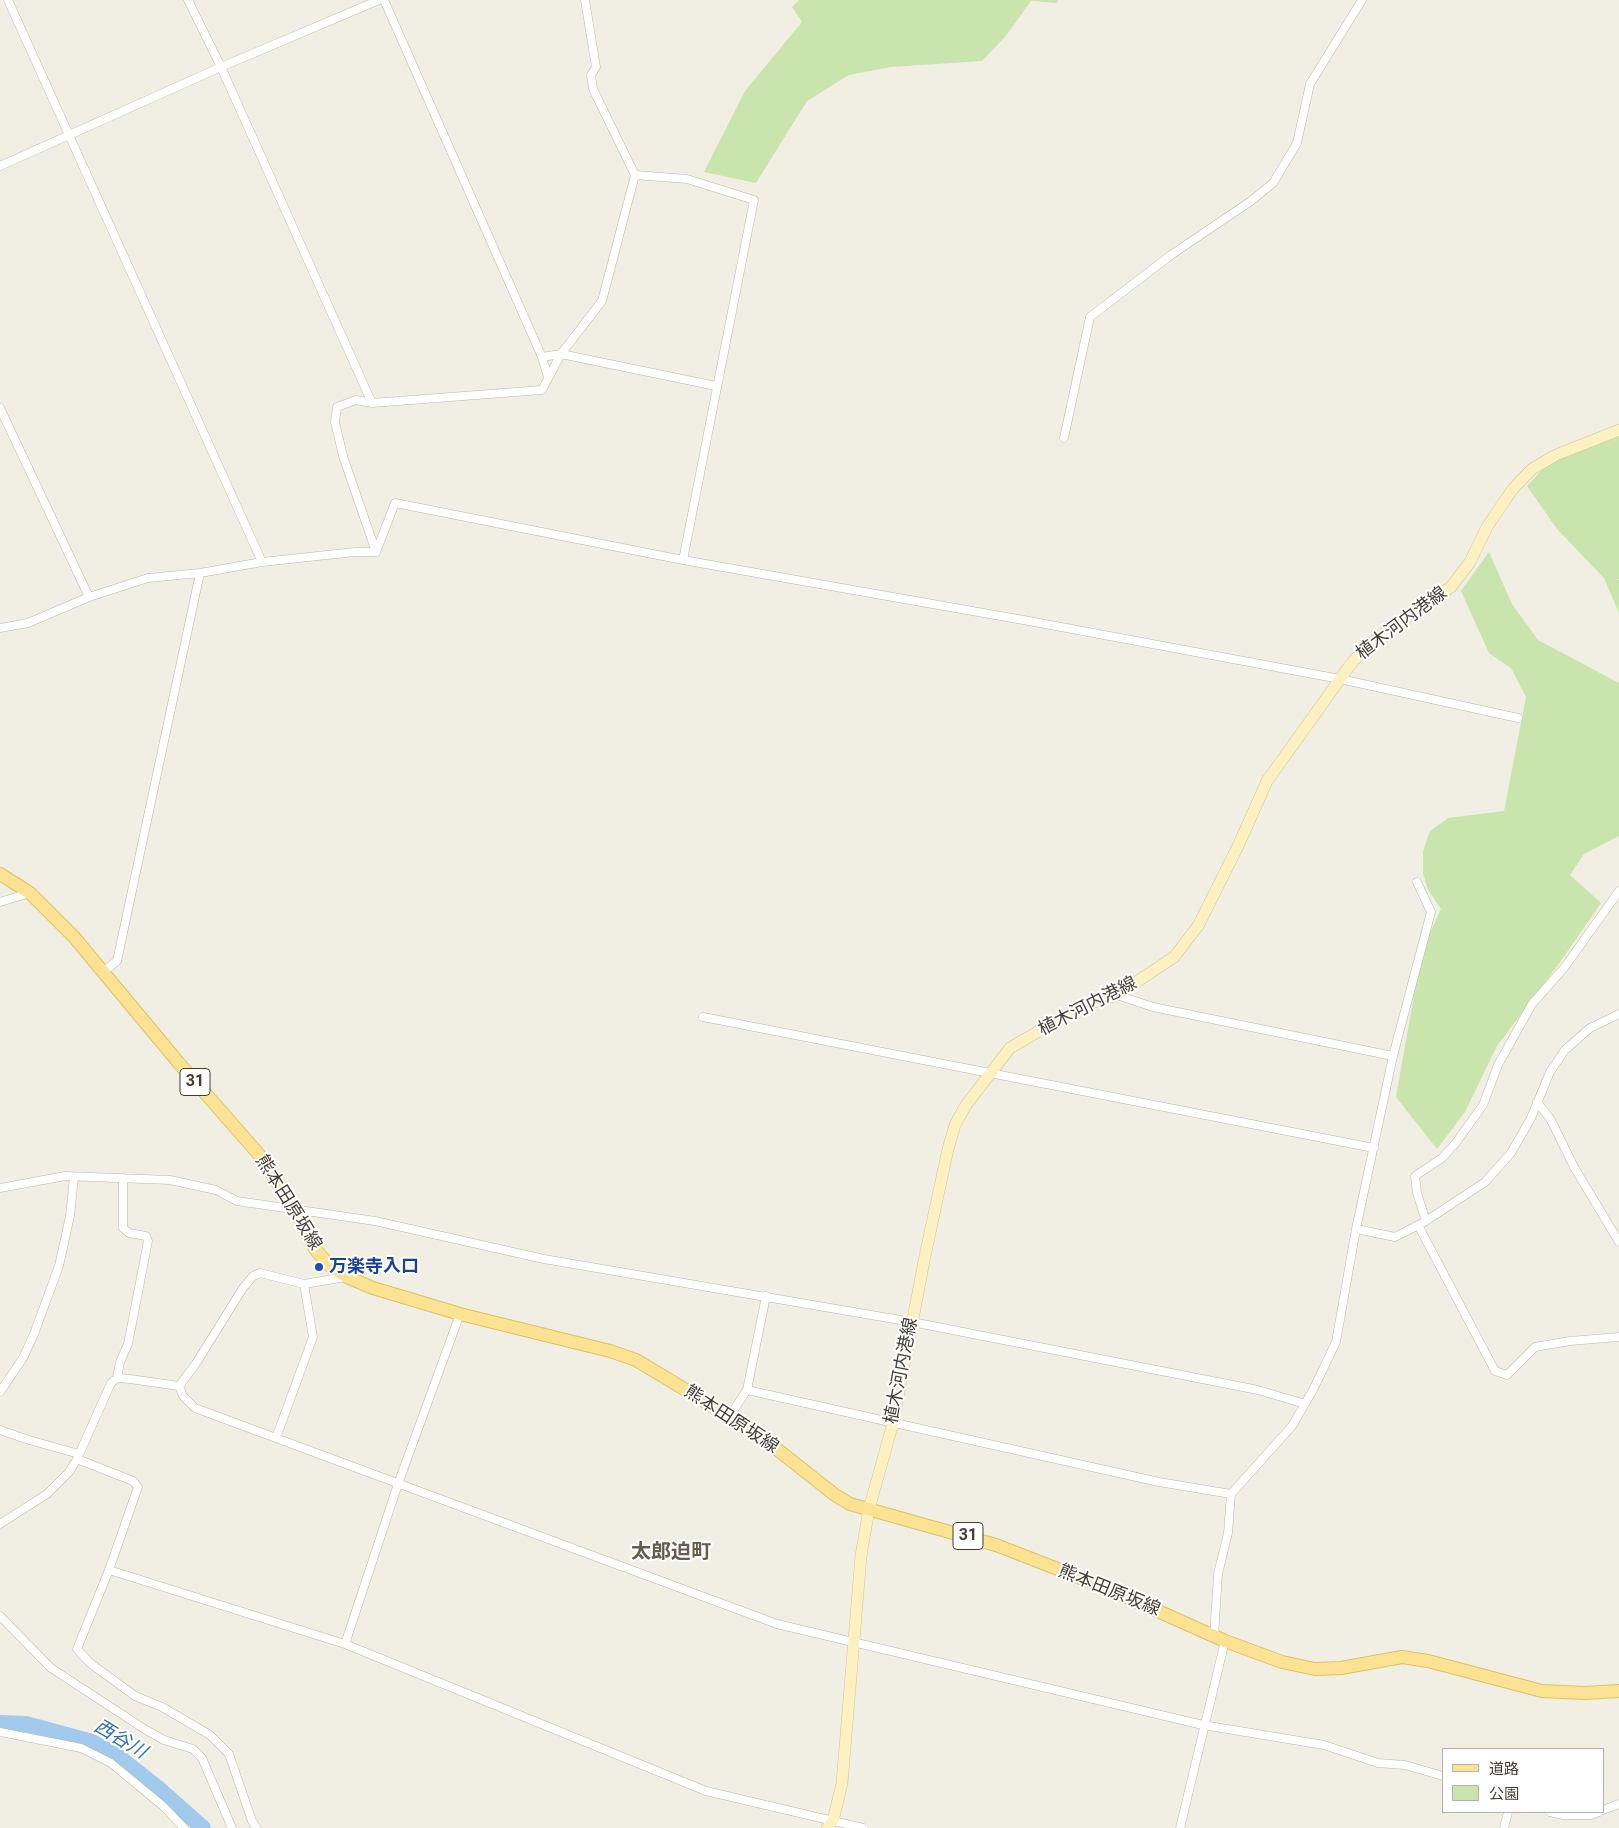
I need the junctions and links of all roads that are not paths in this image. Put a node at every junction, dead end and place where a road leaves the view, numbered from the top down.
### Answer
1 (8, 0) edge
2 (188, 0) edge
3 (379, 0) edge
4 (384, 0) edge
5 (585, 0) edge
6 (1362, 0) edge
7 (221, 67) junction
8 (69, 135) junction
9 (0, 166) edge
10 (635, 175) junction
11 (561, 354) junction
12 (542, 357) junction
13 (548, 377) junction
14 (716, 386) junction
15 (372, 403) junction
16 (0, 408) edge
17 (1619, 430) edge
18 (1064, 438) dead end
19 (376, 552) junction
20 (682, 560) junction
21 (262, 562) junction
22 (200, 573) junction
23 (89, 597) junction
24 (0, 628) edge
25 (1340, 680) junction
26 (1518, 718) dead end
27 (0, 874) edge
28 (1417, 882) dead end
29 (1619, 891) edge
30 (30, 893) junction
31 (0, 902) edge
32 (103, 972) junction
33 (1117, 995) junction
34 (1619, 1014) edge
35 (703, 1017) dead end
36 (1393, 1056) junction
37 (988, 1074) junction
38 (1537, 1102) junction
39 (1374, 1148) junction
40 (74, 1176) junction
41 (123, 1178) junction
42 (0, 1188) edge
43 (295, 1210) junction
44 (1426, 1221) junction
45 (1418, 1225) junction
46 (1356, 1229) junction
47 (1619, 1242) edge
48 (347, 1277) junction
49 (304, 1284) junction
50 (766, 1296) junction
51 (460, 1314) junction
52 (912, 1322) junction
53 (1619, 1337) edge
54 (117, 1378) junction
55 (179, 1386) junction
56 (747, 1390) junction
57 (0, 1392) edge
58 (1305, 1404) junction
59 (729, 1417) junction
60 (893, 1423) junction
61 (0, 1430) edge
62 (276, 1438) junction
63 (78, 1456) junction
64 (398, 1484) junction
65 (1231, 1494) junction
66 (869, 1508) junction
67 (0, 1524) edge
68 (109, 1570) junction
69 (0, 1616) edge
70 (1220, 1638) junction
71 (854, 1641) junction
72 (345, 1644) junction
73 (1619, 1691) edge
74 (1203, 1725) junction
75 (0, 1732) edge
76 (1442, 1776) edge
77 (1619, 1804) edge
78 (1604, 1810) edge
79 (1508, 1813) edge
80 (1561, 1813) edge
81 (1593, 1813) edge
82 (830, 1824) edge
83 (184, 1828) edge
84 (232, 1828) edge
85 (256, 1828) edge
86 (863, 1828) edge
87 (1180, 1828) edge
88 (1504, 1828) edge

1 - 8 street
2 - 7 street
3 - 7 street
4 - 12 street
5 - 10 street
6 - 18 street
7 - 8 street
7 - 15 street
8 - 9 street
8 - 21 street
10 - 11 street
10 - 14 street
11 - 12 street
11 - 13 street
11 - 14 street
12 - 13 street
13 - 15 street
14 - 20 street
15 - 19 street
16 - 23 street
17 - 25 main road, 植木河内港線
19 - 20 street
19 - 21 street
20 - 25 street
21 - 22 street
22 - 23 street
22 - 32 street
23 - 24 street
25 - 26 street
25 - 33 main road, 植木河内港線
27 - 30 main road, 熊本田原坂線 / 31
28 - 36 street
29 - 44 street
30 - 31 street
30 - 32 main road, 熊本田原坂線 / 31
32 - 43 main road, 熊本田原坂線 / 31
33 - 36 street
33 - 37 main road, 植木河内港線
34 - 38 street
35 - 37 street
36 - 39 street
37 - 39 street
37 - 52 main road, 植木河内港線
38 - 44 street
38 - 47 street
39 - 46 street
40 - 41 street
40 - 42 street
40 - 57 street
41 - 43 street
41 - 54 street
43 - 48 main road, 熊本田原坂線 / 31
43 - 50 street
44 - 45 street
45 - 46 street
45 - 53 street
46 - 58 street
48 - 49 street
48 - 51 main road, 熊本田原坂線 / 31
49 - 55 street
49 - 62 street
50 - 52 street
50 - 56 street
51 - 59 main road, 熊本田原坂線 / 31
51 - 64 street
52 - 58 street
52 - 60 main road, 植木河内港線
54 - 55 street
54 - 63 street
55 - 62 street
56 - 59 street
56 - 60 street
58 - 65 street
59 - 66 main road, 熊本田原坂線 / 31
60 - 65 street
60 - 66 main road, 植木河内港線
61 - 63 street
62 - 64 street
63 - 67 street
63 - 68 street
64 - 71 street
64 - 72 street
65 - 70 street
66 - 70 main road, 熊本田原坂線 / 31
66 - 71 main road, 植木河内港線
68 - 72 street
68 - 85 street
69 - 84 street
70 - 73 main road, 熊本田原坂線 / 31
70 - 74 street
71 - 74 street
71 - 82 main road, 植木河内港線
72 - 82 street
74 - 76 street
74 - 87 street
75 - 83 street
77 - 78 street
79 - 88 street
80 - 81 street
82 - 86 street

